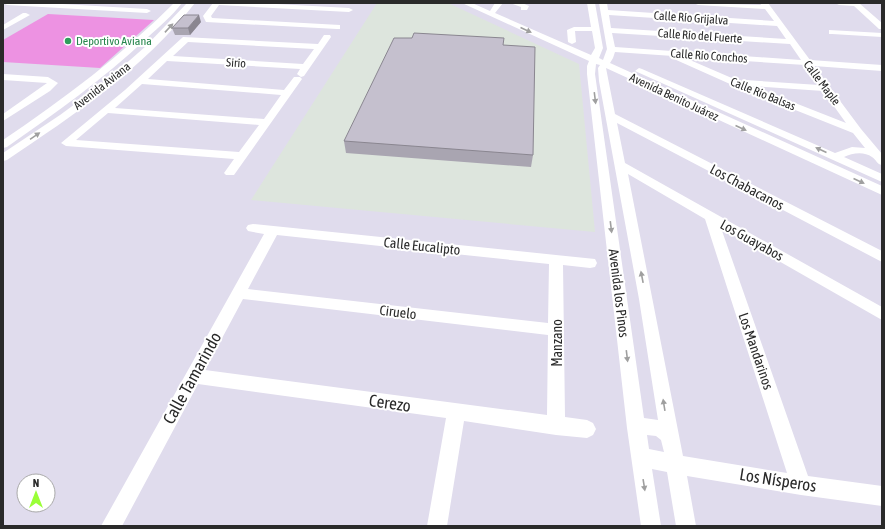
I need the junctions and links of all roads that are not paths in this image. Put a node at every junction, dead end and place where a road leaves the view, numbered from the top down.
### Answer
1 (7, 3) edge
2 (154, 3) edge
3 (178, 3) edge
4 (191, 3) edge
5 (217, 3) edge
6 (354, 3) edge
7 (466, 3) edge
8 (482, 3) edge
9 (510, 3) edge
10 (514, 3) edge
11 (591, 3) edge
12 (603, 3) edge
13 (698, 3) edge
14 (839, 3) edge
15 (855, 3) edge
16 (3, 4) edge
17 (766, 5) edge
18 (496, 8) edge
19 (520, 11) dead end
20 (604, 12) junction
21 (26, 15) dead end
22 (343, 19) junction
23 (778, 24) junction
24 (882, 27) edge
25 (3, 28) edge
26 (596, 29) junction
27 (608, 30) junction
28 (832, 32) dead end
29 (882, 34) edge
30 (572, 42) junction
31 (791, 42) junction
32 (320, 47) junction
33 (669, 54) junction
34 (603, 57) junction
35 (167, 58) junction
36 (807, 63) junction
37 (306, 67) junction
38 (882, 68) edge
39 (3, 77) edge
40 (140, 81) junction
41 (733, 82) junction
42 (826, 88) junction
43 (78, 92) junction
44 (128, 92) junction
45 (287, 93) junction
46 (94, 94) junction
47 (118, 101) junction
48 (3, 107) edge
49 (19, 108) junction
50 (106, 110) junction
51 (611, 112) junction
52 (3, 118) edge
53 (266, 122) junction
54 (857, 131) junction
55 (3, 145) edge
56 (242, 156) junction
57 (836, 157) junction
58 (3, 158) edge
59 (879, 158) edge
60 (621, 165) junction
61 (230, 173) dead end
62 (882, 178) edge
63 (882, 191) edge
64 (712, 217) junction
65 (253, 228) dead end
66 (272, 230) junction
67 (882, 257) edge
68 (556, 260) junction
69 (590, 263) dead end
70 (238, 293) junction
71 (882, 314) edge
72 (557, 330) junction
73 (193, 376) junction
74 (456, 412) junction
75 (556, 426) junction
76 (636, 428) junction
77 (587, 429) dead end
78 (669, 434) junction
79 (640, 456) junction
80 (674, 463) junction
81 (802, 485) junction
82 (882, 496) edge
83 (111, 526) edge
84 (437, 526) edge
85 (651, 526) edge
86 (686, 526) edge

1 - 2 street
1 - 16 street
3 - 43 street, Avenida Aviana
46 -> 4 street, Avenida Aviana
5 - 22 street
5 - 22 street
6 - 22 street
7 - 18 street, Avenida Benito Juárez
8 - 18 street, Avenida Benito Juárez
9 - 18 street
10 - 19 street
11 - 26 street
12 - 20 street
13 - 17 street
14 - 15 street
15 - 24 street
17 - 23 street, Calle Maple
18 - 30 street, Avenida Benito Juárez
18 -> 34 street, Avenida Benito Juárez
20 - 23 street, Calle Río Grijalva
20 - 27 street
21 - 25 street
22 - 32 street
23 - 31 street, Calle Maple
26 - 30 street
26 - 34 street
27 - 31 street, Calle Río del Fuerte
27 - 34 street
28 - 29 street
30 - 34 street, Avenida Benito Juárez
31 - 36 street, Calle Maple
32 - 35 street
32 - 37 street
33 - 34 street, Calle Río Conchos
33 - 36 street, Calle Río Conchos
33 - 41 street, Calle Río Balsas
34 - 51 street
57 -> 34 street, Avenida Benito Juárez
34 -> 63 street, Avenida Benito Juárez
34 -> 76 street, Avenida los Pinos
35 - 37 street, Sirio
35 - 40 street
36 - 38 street, Calle Río Conchos
36 - 42 street, Calle Maple
37 - 45 street
39 - 49 street
40 - 44 street
40 - 45 street
41 - 42 street
41 - 54 street, Calle Río Balsas
42 - 54 street, Calle Maple
43 - 46 street
43 - 55 street, Avenida Aviana
44 - 46 street
44 - 47 street
45 - 53 street
46 - 47 street
58 -> 46 street, Avenida Aviana
47 - 50 street
48 - 49 street
49 - 52 street
50 - 53 street
50 - 56 street
51 - 60 street, Avenida los Pinos
51 - 67 street, Los Chabacanos
53 - 56 street
54 - 59 street, Calle Maple
56 - 61 street
57 - 59 street
57 - 62 street, Avenida Benito Juárez
60 - 64 street, Los Guayabos
78 -> 60 street, Avenida los Pinos
64 - 71 street, Los Guayabos
64 - 81 street, Los Mandarinos
65 - 66 street, Calle Eucalipto
66 - 68 street, Calle Eucalipto
66 - 70 street, Calle Tamarindo
68 - 69 street, Calle Eucalipto
68 - 72 street, Manzano
70 - 72 street, Ciruelo
70 - 73 street, Calle Tamarindo
72 - 75 street, Manzano
73 - 74 street, Cerezo
73 - 83 street, Calle Tamarindo
74 - 75 street, Cerezo
74 - 84 street
75 - 77 street, Cerezo
76 - 78 street
76 - 79 street, Avenida los Pinos
78 - 80 street, Avenida los Pinos
79 - 80 street, Los Nísperos
79 -> 85 street, Avenida los Pinos
80 - 81 street, Los Nísperos
80 - 86 street, Avenida los Pinos
81 - 82 street, Los Nísperos

